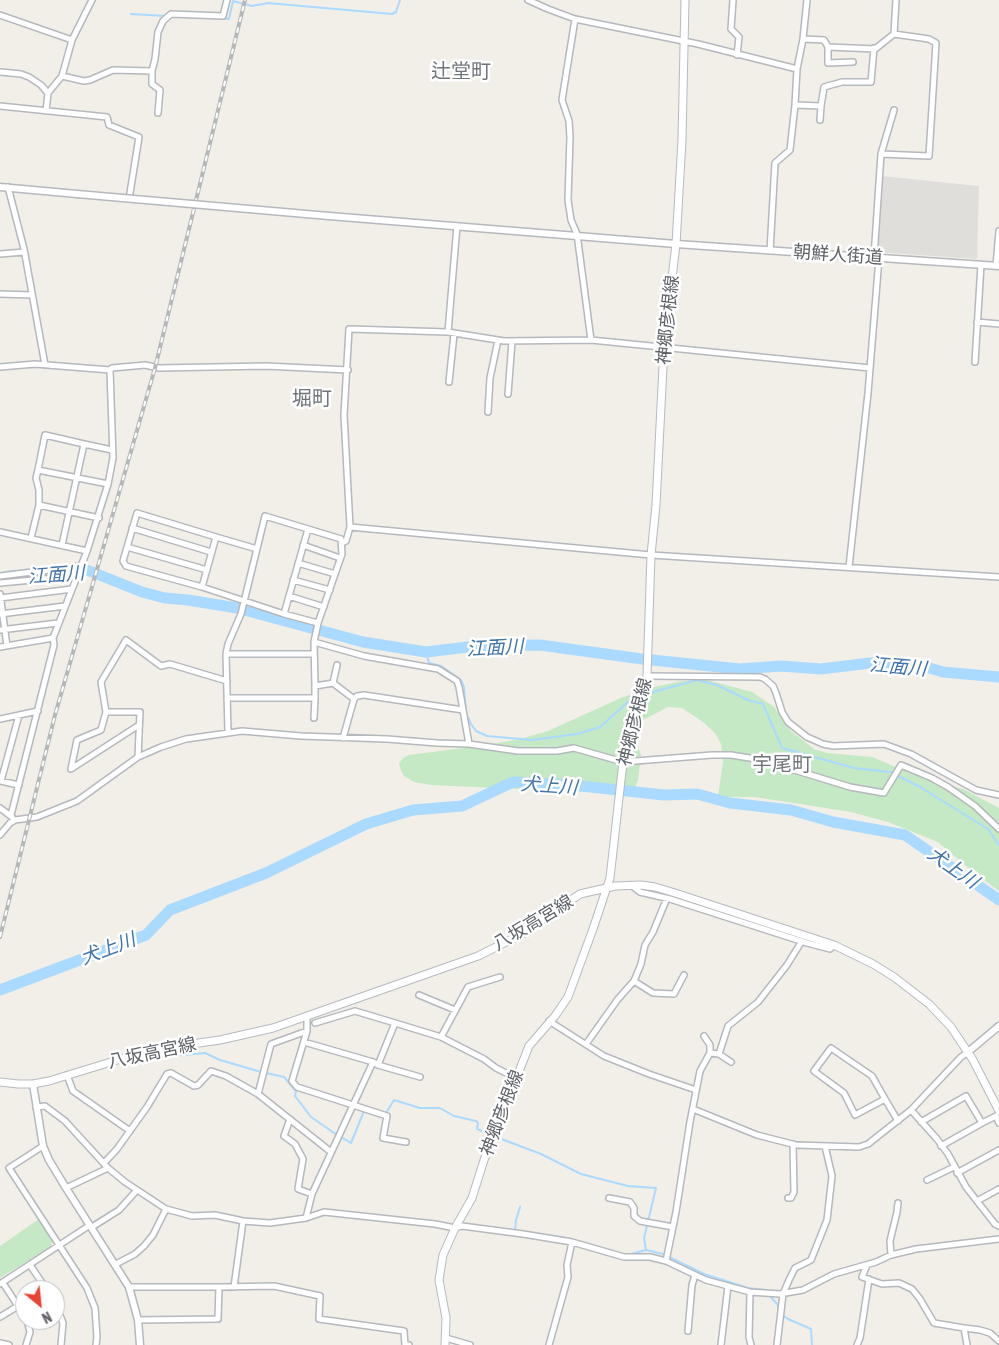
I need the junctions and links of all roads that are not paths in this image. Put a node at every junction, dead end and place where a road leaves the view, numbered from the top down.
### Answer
1 (92, 0) edge
2 (226, 0) edge
3 (528, 0) edge
4 (684, 0) edge
5 (733, 0) edge
6 (807, 0) edge
7 (896, 0) edge
8 (0, 15) edge
9 (575, 19) junction
10 (894, 34) junction
11 (803, 39) junction
12 (72, 40) junction
13 (683, 42) junction
14 (828, 47) junction
15 (874, 48) junction
16 (737, 55) junction
17 (853, 62) dead end
18 (797, 69) junction
19 (152, 71) junction
20 (0, 72) edge
21 (62, 76) junction
22 (48, 93) junction
23 (795, 105) junction
24 (0, 106) edge
25 (821, 106) junction
26 (894, 110) dead end
27 (46, 111) junction
28 (158, 113) dead end
29 (820, 120) dead end
30 (881, 154) junction
31 (0, 187) edge
32 (8, 187) junction
33 (130, 193) dead end
34 (457, 226) junction
35 (999, 231) edge
36 (577, 234) junction
37 (676, 244) junction
38 (770, 250) junction
39 (24, 252) junction
40 (0, 254) edge
41 (876, 257) junction
42 (981, 265) junction
43 (998, 266) edge
44 (0, 294) edge
45 (32, 295) junction
46 (977, 322) junction
47 (999, 324) edge
48 (448, 332) junction
49 (454, 334) junction
50 (498, 340) junction
51 (591, 340) junction
52 (512, 341) junction
53 (664, 347) junction
54 (975, 362) dead end
55 (45, 365) junction
56 (0, 366) edge
57 (870, 368) junction
58 (110, 370) junction
59 (348, 370) junction
60 (449, 382) dead end
61 (508, 394) dead end
62 (488, 412) dead end
63 (84, 444) junction
64 (112, 450) junction
65 (38, 470) junction
66 (76, 478) junction
67 (108, 484) junction
68 (39, 505) junction
69 (69, 511) junction
70 (99, 518) junction
71 (350, 527) junction
72 (132, 528) junction
73 (308, 530) junction
74 (0, 532) edge
75 (216, 537) junction
76 (30, 538) junction
77 (342, 543) junction
78 (303, 544) junction
79 (62, 545) junction
80 (127, 547) junction
81 (257, 549) junction
82 (87, 551) junction
83 (212, 552) junction
84 (651, 555) junction
85 (340, 558) junction
86 (298, 563) junction
87 (81, 566) junction
88 (849, 567) junction
89 (207, 570) junction
90 (335, 574) junction
91 (0, 576) edge
92 (77, 576) junction
93 (999, 577) edge
94 (294, 580) junction
95 (0, 583) edge
96 (202, 587) junction
97 (72, 589) junction
98 (330, 590) junction
99 (0, 596) edge
100 (289, 596) junction
101 (243, 604) junction
102 (65, 606) junction
103 (324, 607) junction
104 (1, 614) edge
105 (284, 614) junction
106 (58, 623) junction
107 (318, 626) junction
108 (2, 630) edge
109 (53, 638) junction
110 (314, 642) junction
111 (7, 646) junction
112 (0, 647) edge
113 (226, 654) junction
114 (314, 654) junction
115 (338, 665) dead end
116 (647, 676) junction
117 (227, 681) junction
118 (333, 683) junction
119 (315, 686) junction
120 (227, 698) junction
121 (315, 698) junction
122 (354, 699) junction
123 (463, 710) junction
124 (38, 711) junction
125 (106, 712) junction
126 (19, 715) junction
127 (314, 718) dead end
128 (0, 719) edge
129 (139, 725) junction
130 (228, 732) junction
131 (343, 738) junction
132 (469, 744) junction
133 (138, 757) junction
134 (623, 765) junction
135 (1, 781) edge
136 (19, 786) junction
137 (999, 795) edge
138 (0, 808) edge
139 (13, 818) junction
140 (999, 829) edge
141 (0, 835) edge
142 (631, 885) junction
143 (607, 888) junction
144 (667, 898) junction
145 (802, 941) junction
146 (834, 945) junction
147 (684, 975) dead end
148 (500, 977) dead end
149 (634, 981) junction
150 (419, 996) dead end
151 (455, 1010) junction
152 (307, 1017) junction
153 (549, 1021) junction
154 (315, 1023) dead end
155 (395, 1023) junction
156 (999, 1026) edge
157 (307, 1031) junction
158 (704, 1036) dead end
159 (441, 1037) junction
160 (304, 1042) junction
161 (586, 1044) junction
162 (971, 1050) junction
163 (710, 1053) junction
164 (718, 1054) junction
165 (732, 1062) dead end
166 (375, 1064) junction
167 (68, 1075) junction
168 (420, 1077) dead end
169 (516, 1078) junction
170 (0, 1082) edge
171 (34, 1084) junction
172 (696, 1090) junction
173 (258, 1094) junction
174 (885, 1099) junction
175 (352, 1105) junction
176 (36, 1107) junction
177 (693, 1109) junction
178 (911, 1110) junction
179 (999, 1112) edge
180 (290, 1119) junction
181 (898, 1121) junction
182 (921, 1122) junction
183 (982, 1123) junction
184 (999, 1124) edge
185 (130, 1131) junction
186 (406, 1142) dead end
187 (793, 1144) junction
188 (43, 1146) junction
189 (826, 1146) junction
190 (941, 1146) junction
191 (999, 1150) edge
192 (331, 1152) junction
193 (104, 1163) junction
194 (954, 1167) junction
195 (108, 1168) junction
196 (957, 1173) junction
197 (927, 1180) dead end
198 (66, 1188) junction
199 (999, 1189) edge
200 (137, 1190) junction
201 (312, 1194) junction
202 (609, 1198) dead end
203 (788, 1198) dead end
204 (977, 1201) junction
205 (898, 1203) dead end
206 (166, 1209) junction
207 (306, 1218) junction
208 (243, 1221) junction
209 (998, 1224) edge
210 (91, 1226) junction
211 (673, 1227) junction
212 (455, 1228) junction
213 (999, 1239) edge
214 (572, 1242) junction
215 (58, 1246) junction
216 (891, 1255) junction
217 (667, 1258) junction
218 (30, 1264) junction
219 (116, 1264) junction
220 (867, 1265) junction
221 (695, 1275) junction
222 (869, 1279) junction
223 (40, 1280) edge
224 (1, 1284) edge
225 (234, 1286) junction
226 (728, 1286) junction
227 (129, 1287) junction
228 (219, 1287) junction
229 (750, 1292) junction
230 (783, 1294) junction
231 (15, 1302) edge
232 (15, 1308) edge
233 (0, 1316) edge
234 (138, 1320) junction
235 (964, 1328) junction
236 (30, 1330) edge
237 (62, 1330) edge
238 (688, 1331) dead end
239 (999, 1341) edge
240 (446, 1342) edge
241 (0, 1343) edge
242 (9, 1345) edge
243 (26, 1345) edge
244 (61, 1345) edge
245 (96, 1345) edge
246 (140, 1345) edge
247 (406, 1345) edge
248 (470, 1345) edge
249 (549, 1345) edge
250 (721, 1345) edge
251 (751, 1345) edge
252 (777, 1345) edge
253 (857, 1345) edge
254 (967, 1345) edge

1 - 12 street
2 - 19 street
3 - 9 street
4 - 13 main road, 神郷彦根線
5 - 16 street
6 - 11 street
7 - 10 street
8 - 12 street
9 - 13 street
9 - 36 street
10 - 15 street
10 - 30 street
11 - 14 street
11 - 18 street
12 - 21 street
13 - 16 street
13 - 37 main road, 神郷彦根線
14 - 15 street
14 - 17 street
15 - 25 street
16 - 18 street
18 - 23 street
19 - 21 street
19 - 28 street
20 - 22 street
21 - 22 street
22 - 27 street
23 - 25 street
23 - 38 street
24 - 27 street
25 - 29 street
26 - 30 street
27 - 33 street
30 - 41 street
31 - 32 street, 朝鮮人街道
32 - 34 street, 朝鮮人街道, bridge
32 - 39 street
34 - 36 street, 朝鮮人街道
34 - 48 street
35 - 43 street
36 - 37 street, 朝鮮人街道
36 - 51 street
37 - 38 street, 朝鮮人街道
37 - 53 main road, 神郷彦根線
38 - 41 street, 朝鮮人街道
39 - 40 street
39 - 45 street
41 - 42 street, 朝鮮人街道
41 - 57 street
42 - 43 street, 朝鮮人街道
42 - 46 street
44 - 45 street
45 - 55 street
46 - 47 street
46 - 54 street
48 - 49 street
48 - 59 street
49 - 50 street
49 - 60 street
50 - 52 street
50 - 62 street
51 - 52 street
51 - 53 street
52 - 61 street
53 - 57 street
53 - 84 main road, 神郷彦根線
55 - 56 street
55 - 58 street
57 - 88 street
58 - 59 street
58 - 64 street
59 - 71 street
63 - 64 street
63 - 65 street
63 - 66 street
64 - 67 street
65 - 66 street
65 - 68 street
66 - 67 street
66 - 69 street
67 - 70 street
68 - 69 street
68 - 76 street
69 - 70 street
69 - 79 street
70 - 82 street
71 - 77 street
71 - 84 street
72 - 75 street
72 - 80 street
72 - 83 street
73 - 77 street
73 - 78 street
73 - 81 street
74 - 76 street
75 - 81 street
75 - 83 street
76 - 79 street
77 - 85 street
78 - 85 street
78 - 86 street
79 - 82 street
80 - 89 street
80 - 96 street
81 - 101 street
82 - 87 street
83 - 89 street
84 - 88 street
84 - 116 main road, 神郷彦根線
85 - 90 street
86 - 90 street
86 - 94 street
87 - 91 street
87 - 92 street
88 - 93 street
89 - 96 street
90 - 98 street
92 - 95 street
92 - 97 street
94 - 98 street
94 - 100 street
96 - 101 street
97 - 99 street
97 - 102 street
98 - 103 street
99 - 104 street
100 - 103 street
100 - 105 street
101 - 105 street
101 - 113 street
102 - 104 street
102 - 106 street
103 - 107 street
104 - 108 street
105 - 107 street
106 - 108 street
106 - 109 street
107 - 110 street
108 - 111 street
109 - 111 street
109 - 124 street
110 - 114 street
110 - 123 street
111 - 112 street
113 - 114 street
113 - 117 street
114 - 119 street
115 - 118 street
116 - 134 main road, 神郷彦根線
116 - 137 street
117 - 120 street
117 - 125 street
118 - 119 street
118 - 122 street
119 - 121 street
120 - 121 street
120 - 130 street
121 - 127 street
122 - 123 street
122 - 131 street
123 - 132 street
124 - 126 street
124 - 136 street
125 - 129 street
125 - 129 street
126 - 128 street
126 - 135 street
129 - 133 street
130 - 131 street
130 - 133 street
131 - 132 street
132 - 134 street
133 - 139 street
134 - 140 street
134 - 143 main road, 神郷彦根線
135 - 136 street
136 - 139 street
138 - 139 street
139 - 141 street
142 - 143 main road, 八坂高宮線
142 - 144 street
142 - 146 main road, 八坂高宮線
143 - 152 main road, 八坂高宮線
143 - 153 main road, 神郷彦根線
144 - 145 street
144 - 149 street
145 - 146 street
145 - 164 street
146 - 162 main road, 八坂高宮線
147 - 149 street
148 - 151 street
149 - 161 street
150 - 151 street
151 - 159 street
152 - 157 street
152 - 167 main road, 八坂高宮線
153 - 161 street
153 - 169 main road, 神郷彦根線
154 - 155 street
155 - 159 street
155 - 166 street
156 - 162 street
157 - 160 street
157 - 173 street
158 - 163 street
159 - 169 street
160 - 166 street
160 - 175 street
161 - 172 street
162 - 178 street
162 - 179 main road, 八坂高宮線
163 - 164 street
163 - 172 street
164 - 165 street
166 - 168 street
166 - 175 street
167 - 171 main road, 八坂高宮線
167 - 185 street
169 - 212 main road, 神郷彦根線
170 - 171 main road, 八坂高宮線
171 - 176 street
172 - 177 street
173 - 180 street
173 - 185 street
174 - 174 street
174 - 181 street
175 - 186 street
175 - 192 street
176 - 188 street
176 - 193 street
177 - 187 street
177 - 211 street
178 - 181 street
178 - 182 street
180 - 192 street
180 - 201 street
181 - 189 street
182 - 183 street
182 - 190 street
183 - 184 street
183 - 190 street
185 - 193 street
187 - 189 street
187 - 203 street
188 - 198 street
188 - 215 street
189 - 230 street
190 - 194 street
191 - 196 street
192 - 201 street
193 - 195 street
194 - 196 street
194 - 197 street
195 - 198 street
195 - 200 street
196 - 204 street
198 - 210 street
199 - 204 street
200 - 206 street
200 - 210 street
201 - 207 street
202 - 211 street
204 - 209 street
205 - 216 street
206 - 208 street
206 - 219 street
207 - 208 street
207 - 212 street
208 - 225 street
210 - 215 street
210 - 219 street
211 - 217 street
212 - 214 street
212 - 240 main road, 神郷彦根線
213 - 216 street
214 - 217 street
214 - 249 street
215 - 218 street
215 - 245 street
216 - 220 street
217 - 221 street
218 - 223 street
218 - 224 street
219 - 227 street
220 - 222 street
220 - 230 street
221 - 226 street
221 - 238 street
222 - 235 street
222 - 253 street
224 - 231 street
225 - 228 street
225 - 247 street
226 - 229 street
226 - 250 street
227 - 228 street
227 - 234 street
228 - 234 street
229 - 230 street
229 - 251 street
230 - 252 street
232 - 233 street
234 - 246 street
235 - 239 street
235 - 254 street
236 - 243 street
237 - 244 street
240 - 248 street
241 - 242 street

